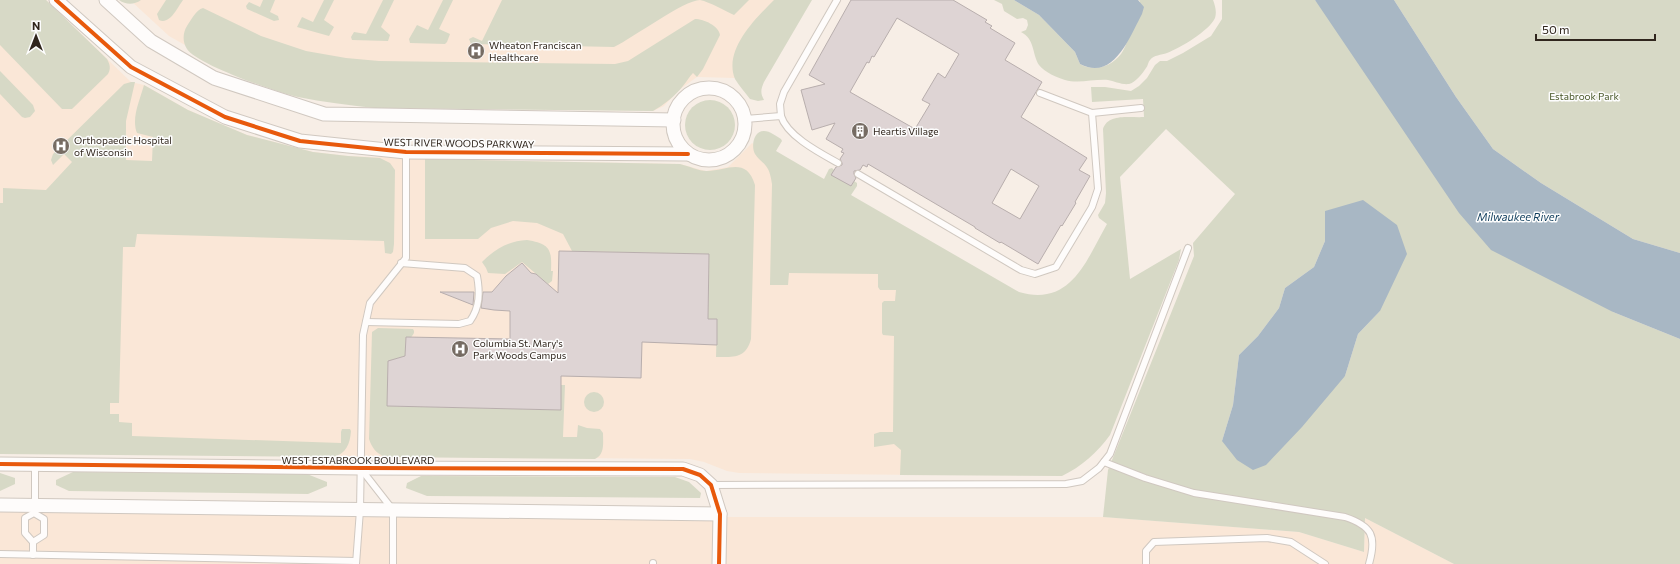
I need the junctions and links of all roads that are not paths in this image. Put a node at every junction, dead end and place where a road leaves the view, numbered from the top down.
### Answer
1 (56, 0) edge
2 (106, 0) edge
3 (837, 0) edge
4 (1040, 94) dead end
5 (1141, 108) dead end
6 (1092, 113) junction
7 (781, 116) junction
8 (745, 119) junction
9 (674, 120) junction
10 (406, 152) junction
11 (688, 154) junction
12 (838, 163) dead end
13 (858, 174) dead end
14 (1188, 248) dead end
15 (401, 263) junction
16 (366, 322) junction
17 (1104, 462) junction
18 (0, 464) edge
19 (35, 464) junction
20 (361, 468) junction
21 (711, 485) junction
22 (0, 505) edge
23 (34, 509) junction
24 (360, 510) junction
25 (393, 510) junction
26 (720, 514) junction
27 (33, 542) junction
28 (0, 554) edge
29 (33, 554) junction
30 (219, 562) edge
31 (314, 563) edge
32 (356, 563) edge
33 (393, 564) edge
34 (719, 564) edge
35 (1146, 564) edge
36 (1325, 564) edge
37 (1369, 564) edge

1 - 10 street, WEST RIVER WOODS PARKWAY
2 - 9 street
3 - 7 lane
4 - 6 lane
5 - 6 lane
6 - 13 lane
7 - 8 lane
7 - 12 lane
8 - 9 street
8 - 11 street, WEST RIVER WOODS PARKWAY
9 - 11 street
10 - 11 street, WEST RIVER WOODS PARKWAY
10 - 15 lane
14 - 17 lane
15 - 16 lane
15 - 16 lane
16 - 20 lane
17 - 21 lane
17 - 37 lane
18 - 19 street, WEST ESTABROOK BOULEVARD
19 - 20 street, WEST ESTABROOK BOULEVARD
19 - 23 lane
20 - 21 street, WEST ESTABROOK BOULEVARD
20 - 24 lane
20 - 25 lane
21 - 26 street
22 - 23 street
23 - 24 street
23 - 27 lane
23 - 27 lane
24 - 25 street
24 - 32 lane
25 - 26 street
25 - 33 lane
26 - 34 street
27 - 29 lane
28 - 29 lane
29 - 30 lane
30 - 31 lane
31 - 32 lane
35 - 36 lane

